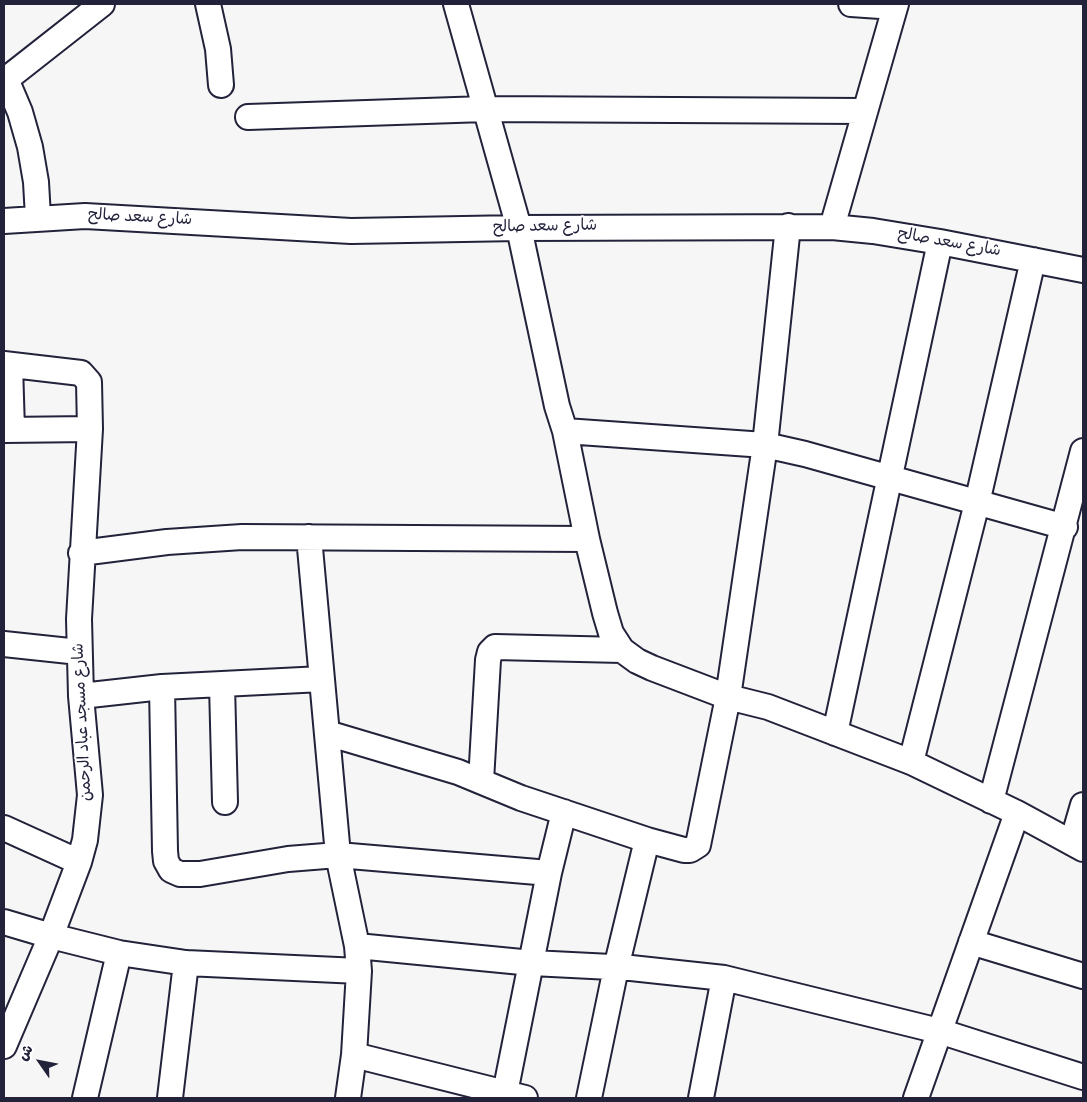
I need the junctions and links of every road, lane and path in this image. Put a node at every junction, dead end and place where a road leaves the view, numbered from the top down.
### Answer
1 (102, 4) edge
2 (208, 4) edge
3 (456, 4) edge
4 (851, 4) edge
5 (896, 5) edge
6 (5, 80) edge
7 (221, 85) dead end
8 (485, 109) junction
9 (864, 111) junction
10 (248, 117) dead end
11 (38, 217) junction
12 (4, 221) edge
13 (788, 226) junction
14 (832, 227) junction
15 (519, 228) junction
16 (940, 242) junction
17 (1033, 260) junction
18 (1083, 270) edge
19 (7, 364) edge
20 (90, 429) junction
21 (8, 430) edge
22 (565, 431) junction
23 (764, 445) junction
24 (1083, 451) edge
25 (891, 478) junction
26 (976, 503) junction
27 (1072, 520) edge
28 (309, 538) junction
29 (586, 539) junction
30 (81, 553) junction
31 (4, 644) edge
32 (622, 650) junction
33 (79, 652) junction
34 (322, 679) junction
35 (222, 685) junction
36 (162, 687) junction
37 (81, 696) junction
38 (728, 697) junction
39 (327, 733) junction
40 (835, 733) junction
41 (911, 762) junction
42 (481, 781) junction
43 (991, 801) junction
44 (225, 802) dead end
45 (1083, 804) edge
46 (564, 812) junction
47 (1017, 814) junction
48 (4, 828) edge
49 (647, 840) junction
50 (1078, 846) edge
51 (338, 855) junction
52 (78, 862) junction
53 (549, 873) junction
54 (4, 922) edge
55 (51, 936) junction
56 (971, 942) junction
57 (357, 946) junction
58 (120, 953) junction
59 (186, 963) junction
60 (532, 963) junction
61 (616, 968) junction
62 (359, 971) junction
63 (1083, 976) edge
64 (724, 978) junction
65 (939, 1031) junction
66 (4, 1046) edge
67 (354, 1055) junction
68 (1083, 1077) edge
69 (512, 1097) edge
70 (85, 1098) edge
71 (170, 1098) edge
72 (348, 1098) edge
73 (589, 1098) edge
74 (701, 1098) edge
75 (916, 1098) edge

1 - 6 street
2 - 7 street
3 - 8 street
4 - 5 street
5 - 9 street
6 - 11 street
8 - 9 street
8 - 10 street
8 - 15 street
9 - 14 street
11 - 12 street, شارع سعد صالح
11 - 15 street, شارع سعد صالح
13 - 14 street, شارع سعد صالح
13 - 15 street, شارع سعد صالح
13 - 23 street
14 - 16 street, شارع سعد صالح
15 - 22 street
16 - 17 street, شارع سعد صالح
16 - 25 street
17 - 18 street, شارع سعد صالح
17 - 26 street
19 - 20 street, شارع مسجد عباد الرحمن
19 - 21 street
20 - 21 street
20 - 30 street, شارع مسجد عباد الرحمن
22 - 23 street
22 - 29 street
23 - 25 street
23 - 38 street
24 - 27 street
25 - 26 street
25 - 40 street
26 - 27 street
26 - 41 street
27 - 43 street
28 - 29 street
28 - 30 street
28 - 34 street
29 - 32 street
30 - 33 street, شارع مسجد عباد الرحمن
31 - 33 street
32 - 38 street
32 - 42 street
33 - 37 street, شارع مسجد عباد الرحمن
34 - 35 street
34 - 39 street
35 - 36 street
35 - 44 street
36 - 37 street
36 - 51 street
37 - 52 street, شارع مسجد عباد الرحمن
38 - 40 street
38 - 49 street
39 - 42 street
39 - 51 street
40 - 41 street
41 - 43 street
42 - 46 street
43 - 47 street
45 - 50 street
46 - 49 street
46 - 53 street
47 - 50 street
47 - 56 street
48 - 52 street
49 - 61 street
51 - 53 street
51 - 57 street
52 - 55 street, شارع مسجد عباد الرحمن
53 - 60 street
54 - 55 street
55 - 58 street
55 - 66 street, شارع مسجد عباد الرحمن
56 - 63 street
56 - 65 street
57 - 60 street
57 - 62 street
58 - 59 street
58 - 70 street
59 - 62 street
59 - 71 street
60 - 61 street
60 - 69 street
61 - 64 street
61 - 73 street
62 - 67 street
64 - 65 street
64 - 74 street
65 - 68 street
65 - 75 street
67 - 69 street
67 - 72 street

